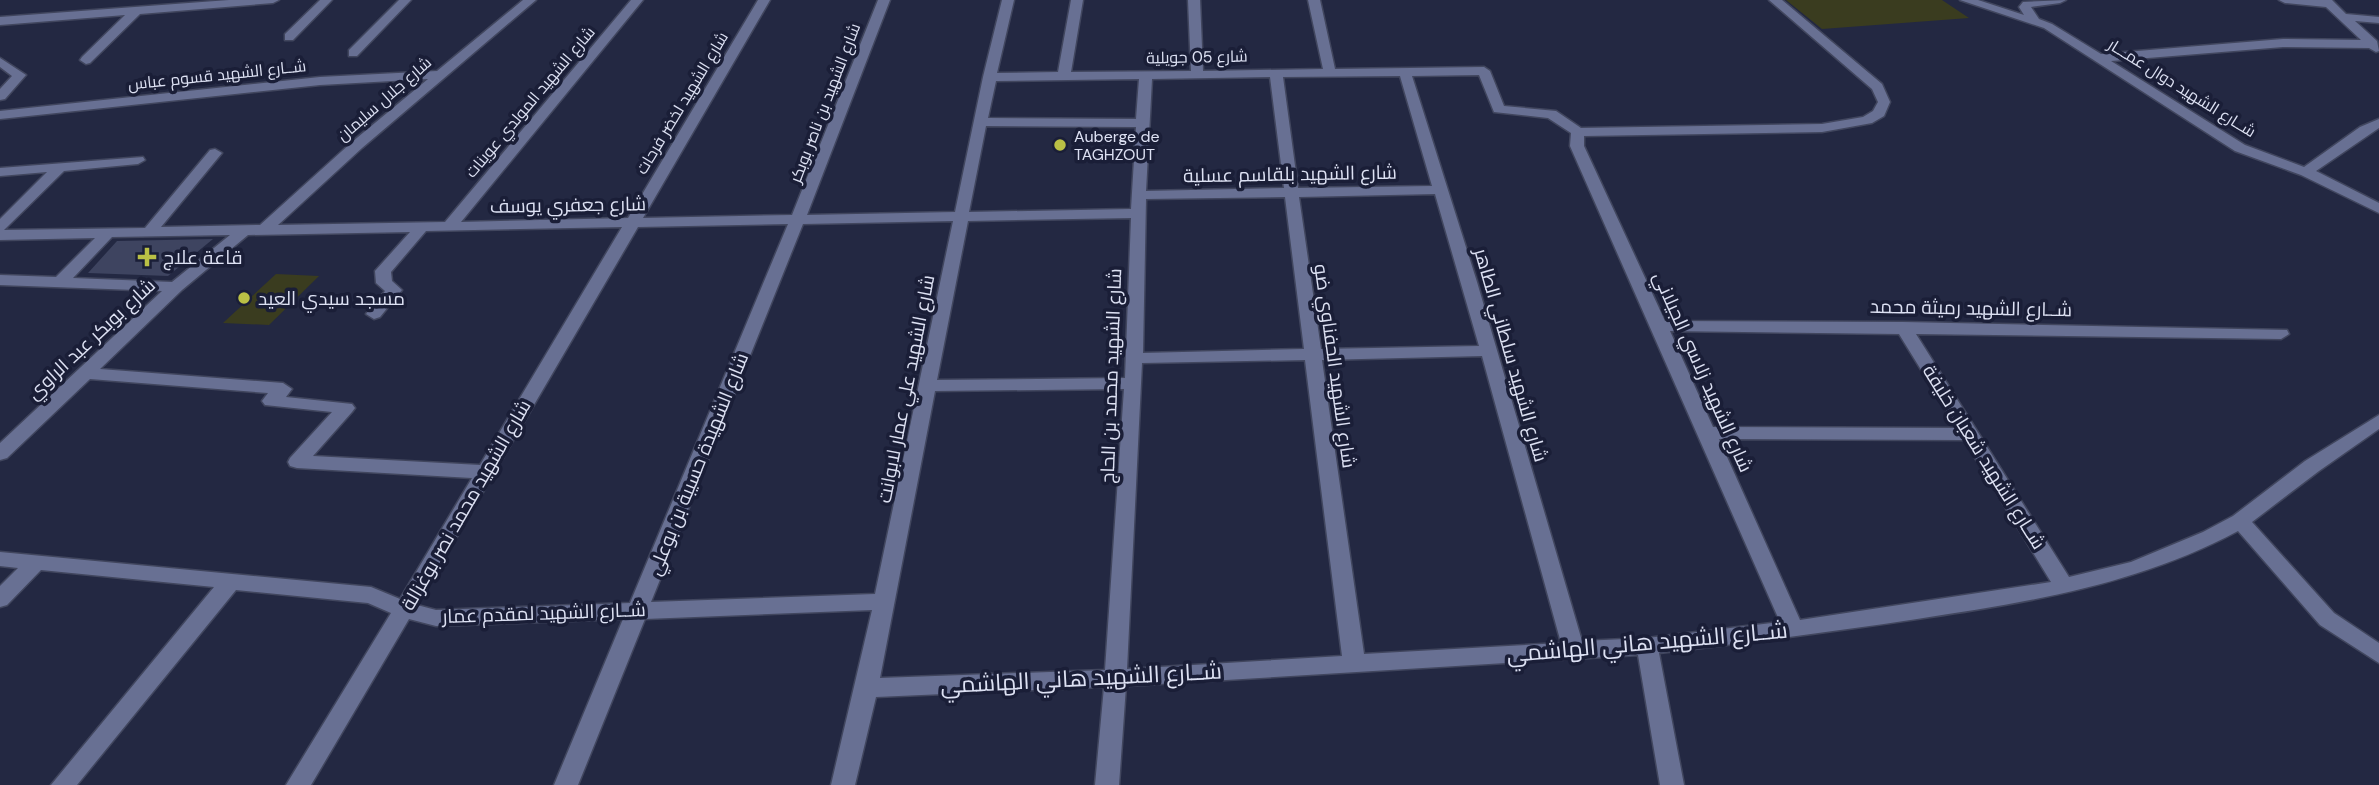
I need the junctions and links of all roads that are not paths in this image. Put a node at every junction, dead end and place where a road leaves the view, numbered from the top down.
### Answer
1 (273, 0) edge
2 (326, 0) edge
3 (405, 0) edge
4 (530, 0) edge
5 (637, 0) edge
6 (764, 0) edge
7 (884, 0) edge
8 (1008, 0) edge
9 (1077, 0) edge
10 (1194, 0) edge
11 (1314, 0) edge
12 (1775, 0) edge
13 (1966, 0) edge
14 (2060, 0) edge
15 (2286, 0) edge
16 (217, 2) edge
17 (2328, 2) edge
18 (137, 7) edge
19 (2344, 17) junction
20 (2033, 19) junction
21 (2379, 20) edge
22 (0, 21) edge
23 (289, 37) dead end
24 (2376, 47) edge
25 (353, 53) dead end
26 (2101, 58) junction
27 (86, 60) dead end
28 (0, 62) edge
29 (1330, 73) junction
30 (1405, 73) junction
31 (1276, 74) junction
32 (439, 75) junction
33 (1146, 75) junction
34 (1197, 75) junction
35 (1064, 76) junction
36 (989, 77) junction
37 (0, 96) edge
38 (0, 115) edge
39 (979, 122) junction
40 (1142, 123) junction
41 (2379, 123) edge
42 (1578, 132) junction
43 (215, 153) dead end
44 (138, 160) dead end
45 (60, 167) junction
46 (0, 172) edge
47 (2306, 172) junction
48 (1442, 190) junction
49 (1291, 193) junction
50 (1138, 195) junction
51 (2379, 209) edge
52 (1138, 213) junction
53 (960, 216) junction
54 (798, 219) junction
55 (631, 223) junction
56 (0, 227) edge
57 (422, 227) junction
58 (449, 227) junction
59 (265, 229) junction
60 (245, 230) junction
61 (149, 232) junction
62 (108, 233) junction
63 (0, 234) edge
64 (0, 281) edge
65 (60, 282) junction
66 (176, 288) junction
67 (374, 314) dead end
68 (1660, 326) junction
69 (1903, 327) junction
70 (2281, 334) dead end
71 (1488, 351) junction
72 (1311, 354) junction
73 (1134, 358) junction
74 (86, 373) junction
75 (1133, 383) junction
76 (929, 386) junction
77 (2377, 426) edge
78 (1706, 433) junction
79 (1970, 434) junction
80 (4, 445) edge
81 (486, 472) junction
82 (2240, 521) junction
83 (0, 559) edge
84 (36, 563) junction
85 (230, 583) junction
86 (2065, 587) junction
87 (0, 599) edge
88 (884, 602) junction
89 (404, 610) junction
90 (638, 610) junction
91 (1794, 629) junction
92 (1647, 646) junction
93 (1574, 650) junction
94 (2379, 654) edge
95 (1354, 664) junction
96 (1117, 678) junction
97 (867, 688) junction
98 (64, 785) edge
99 (298, 785) edge
100 (566, 785) edge
101 (843, 785) edge
102 (1107, 785) edge
103 (1672, 785) edge

1 - 16 street
2 - 23 street
3 - 25 street
4 - 32 street, شارع جلال سليمان
5 - 58 street, شارع الشهيد المولدي عوينات
6 - 55 street, شارع الشهيد لخضر فرحات
7 - 54 street, شارع الشهيد بن ناصر بوبكر
8 - 36 street, شارع الشهيد علي عمار لابوانت
9 - 35 street
10 - 34 street
11 - 29 street
12 - 42 street
13 - 20 street, شــارع الشهيد دوال عمـــار
14 - 20 street
15 - 17 street
16 - 18 street
17 - 19 street
18 - 22 street
18 - 27 street
19 - 21 street
19 - 24 street
20 - 26 street, شــارع الشهيد دوال عمـــار
24 - 26 street
26 - 47 street, شــارع الشهيد دوال عمـــار
28 - 37 street
29 - 30 street, شارع 05 جويلية
29 - 31 street, شارع 05 جويلية
30 - 42 street, شارع 05 جويلية
30 - 48 street, شارع الشهيد سلطاني الطاهر
31 - 34 street, شارع 05 جويلية
31 - 49 street, شارع الشهيد الحفناوي ضو
32 - 38 street, شــارع الشهيد قسوم عباس
32 - 59 street, شارع جلال سليمان
33 - 34 street, شارع 05 جويلية
33 - 35 street, شارع 05 جويلية
33 - 40 street, شارع الشهيد محمد بن الحاج
35 - 36 street, شارع 05 جويلية
36 - 39 street, شارع الشهيد علي عمار لابوانت
39 - 40 street
39 - 53 street, شارع الشهيد علي عمار لابوانت
40 - 50 street, شارع الشهيد محمد بن الحاج
41 - 47 street
42 - 68 street, شارع الشهيد زلاسي الجيلاني
43 - 61 street
44 - 45 street
45 - 46 street
45 - 56 street
47 - 51 street, شــارع الشهيد دوال عمـــار
48 - 49 street, شارع الشهيد بلقاسم عسلية
48 - 71 street, شارع الشهيد سلطاني الطاهر
49 - 50 street, شارع الشهيد بلقاسم عسلية
49 - 72 street, شارع الشهيد الحفناوي ضو
50 - 52 street, شارع الشهيد محمد بن الحاج
52 - 53 street, شارع جعفري يوسف
52 - 73 street, شارع الشهيد محمد بن الحاج
53 - 54 street, شارع جعفري يوسف
53 - 76 street, شارع الشهيد علي عمار لابوانت
54 - 55 street, شارع جعفري يوسف
54 - 90 street, شارع الشهيدة حسيبة بن بوعلي
55 - 58 street, شارع جعفري يوسف
55 - 81 street, شارع الشهيد محمد نصر بوغزالة
57 - 58 street, شارع جعفري يوسف
57 - 59 street, شارع جعفري يوسف
57 - 67 street
59 - 60 street, شارع جعفري يوسف
60 - 61 street, شارع جعفري يوسف
60 - 66 street, شارع بوبكر عبد الراوي
61 - 62 street, شارع جعفري يوسف
62 - 63 street, شارع جعفري يوسف
62 - 65 street
64 - 65 street
65 - 66 street
66 - 74 street, شارع بوبكر عبد الراوي
68 - 69 street, شــارع الشهيد رميثة محمد
68 - 78 street, شارع الشهيد زلاسي الجيلاني
69 - 70 street, شــارع الشهيد رميثة محمد
69 - 79 street, شــارع الشهيد شعبان خليفة
71 - 72 street
71 - 93 street, شارع الشهيد سلطاني الطاهر
72 - 73 street
72 - 95 street, شارع الشهيد الحفناوي ضو
73 - 75 street, شارع الشهيد محمد بن الحاج
74 - 80 street, شارع بوبكر عبد الراوي
74 - 81 street
75 - 76 street
75 - 96 street, شارع الشهيد محمد بن الحاج
76 - 88 street, شارع الشهيد علي عمار لابوانت
77 - 82 street, شــارع الشهيد هاني الهاشمي
78 - 79 street
78 - 91 street, شارع الشهيد زلاسي الجيلاني
79 - 86 street, شــارع الشهيد شعبان خليفة
81 - 89 street, شارع الشهيد محمد نصر بوغزالة
82 - 86 street, شــارع الشهيد هاني الهاشمي
82 - 94 street
83 - 84 street, شــارع الشهيد لمقدم عمار
84 - 85 street, شــارع الشهيد لمقدم عمار
84 - 87 street
85 - 89 street, شــارع الشهيد لمقدم عمار
85 - 98 street
86 - 91 street, شــارع الشهيد هاني الهاشمي
88 - 90 street, شــارع الشهيد لمقدم عمار
88 - 97 street, شارع الشهيد علي عمار لابوانت
89 - 90 street, شــارع الشهيد لمقدم عمار
89 - 99 street, شارع الشهيد محمد نصر بوغزالة
90 - 100 street, شارع الشهيدة حسيبة بن بوعلي
91 - 92 street, شــارع الشهيد هاني الهاشمي
92 - 93 street, شــارع الشهيد هاني الهاشمي
92 - 103 street
93 - 95 street, شــارع الشهيد هاني الهاشمي
95 - 96 street, شــارع الشهيد هاني الهاشمي
96 - 97 street, شــارع الشهيد هاني الهاشمي
96 - 102 street, شارع الشهيد محمد بن الحاج
97 - 101 street, شارع الشهيد علي عمار لابوانت

